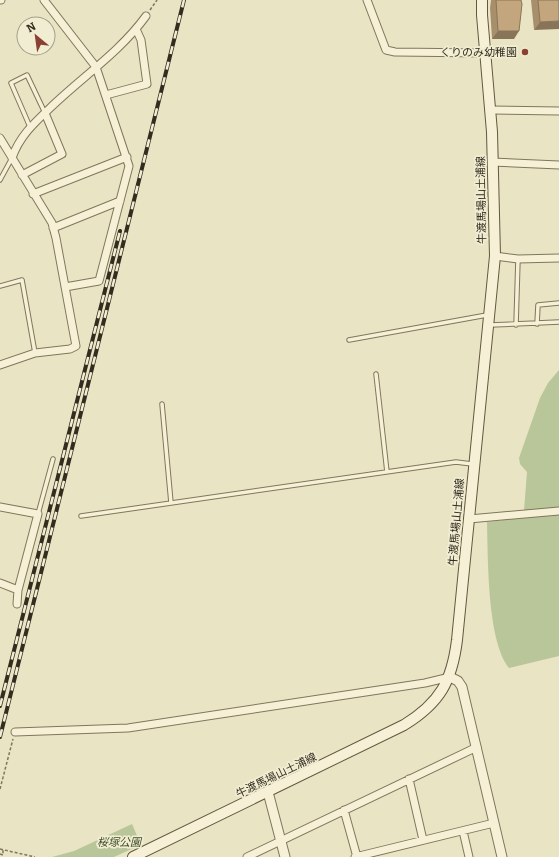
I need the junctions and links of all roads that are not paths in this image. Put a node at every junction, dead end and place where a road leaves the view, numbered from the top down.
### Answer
1 (44, 0) edge
2 (367, 0) edge
3 (482, 0) edge
4 (146, 16) road end
5 (136, 29) junction
6 (485, 53) junction
7 (96, 67) junction
8 (106, 95) junction
9 (490, 110) junction
10 (559, 111) edge
11 (45, 113) junction
12 (30, 127) junction
13 (0, 138) edge
14 (127, 156) junction
15 (12, 158) junction
16 (492, 162) junction
17 (559, 165) edge
18 (22, 175) junction
19 (0, 180) edge
20 (33, 194) junction
21 (120, 200) junction
22 (53, 228) junction
23 (495, 256) junction
24 (559, 258) edge
25 (518, 259) junction
26 (0, 286) edge
27 (65, 287) junction
28 (559, 303) edge
29 (490, 314) junction
30 (559, 322) edge
31 (537, 324) junction
32 (489, 325) junction
33 (516, 325) junction
34 (349, 340) dead end
35 (35, 353) junction
36 (0, 365) edge
37 (376, 374) dead end
38 (162, 404) dead end
39 (53, 459) dead end
40 (474, 464) junction
41 (387, 472) junction
42 (171, 503) junction
43 (0, 507) edge
44 (559, 510) edge
45 (38, 514) junction
46 (81, 516) dead end
47 (469, 519) junction
48 (0, 583) edge
49 (18, 590) junction
50 (17, 604) dead end
51 (450, 677) junction
52 (15, 732) road end
53 (477, 747) junction
54 (409, 779) junction
55 (268, 792) junction
56 (344, 810) junction
57 (494, 823) junction
58 (463, 831) junction
59 (423, 840) junction
60 (280, 841) junction
61 (133, 857) edge
62 (247, 857) edge
63 (285, 857) edge
64 (356, 857) edge
65 (469, 857) edge
66 (502, 857) edge

1 - 7 street
2 - 6 street
3 - 6 main road, 牛渡馬場山土浦線
4 - 5 street
5 - 7 street
5 - 8 street
6 - 9 main road, 牛渡馬場山土浦線
7 - 8 street
7 - 11 street
8 - 14 street
9 - 10 street
9 - 16 main road, 牛渡馬場山土浦線
11 - 12 street
11 - 12 lane
11 - 18 street
12 - 15 street
13 - 15 street
14 - 20 street
14 - 21 street
15 - 18 street
15 - 19 lane
16 - 17 street
16 - 23 main road, 牛渡馬場山土浦線
18 - 20 street
20 - 22 street
21 - 22 street
21 - 27 street
22 - 27 street
23 - 25 street
23 - 29 main road, 牛渡馬場山土浦線
24 - 25 street
25 - 33 lane
26 - 35 lane
27 - 35 street
28 - 31 lane
29 - 32 main road, 牛渡馬場山土浦線
29 - 34 lane
30 - 31 lane
31 - 33 lane
32 - 33 lane
32 - 40 main road, 牛渡馬場山土浦線
35 - 36 street
37 - 41 lane
38 - 42 lane
39 - 45 lane
40 - 41 lane
40 - 47 main road, 牛渡馬場山土浦線
41 - 42 lane
42 - 46 lane
43 - 45 street
44 - 47 street
45 - 49 street
47 - 51 main road, 牛渡馬場山土浦線
48 - 49 street
49 - 50 street
51 - 52 street
51 - 53 street
51 - 55 main road, 牛渡馬場山土浦線
53 - 54 street
53 - 57 street
54 - 56 street
54 - 59 street
55 - 60 street
55 - 61 main road, 牛渡馬場山土浦線
56 - 60 street
56 - 64 street
57 - 58 street
57 - 66 street
58 - 59 street
58 - 65 street
59 - 64 street
60 - 62 street
60 - 63 street

